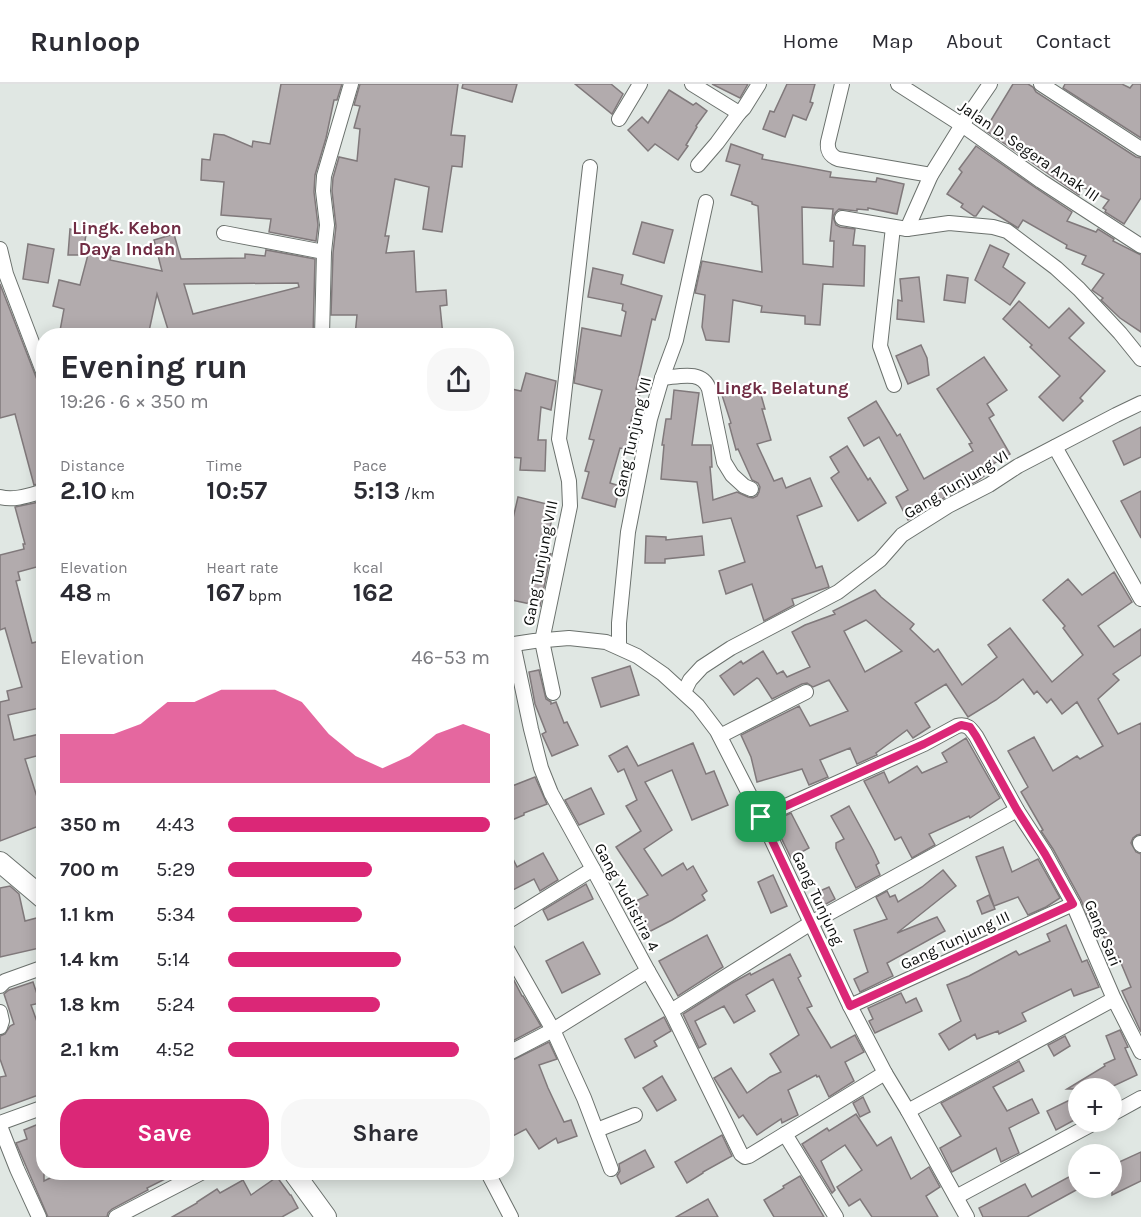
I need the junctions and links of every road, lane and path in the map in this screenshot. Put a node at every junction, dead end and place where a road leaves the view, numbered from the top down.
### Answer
1 (351, 84) edge
2 (640, 84) edge
3 (692, 84) edge
4 (759, 84) edge
5 (842, 84) edge
6 (898, 84) edge
7 (990, 84) edge
8 (1041, 84) edge
9 (739, 113) junction
10 (619, 119) dead end
11 (962, 125) junction
12 (1141, 149) edge
13 (698, 165) dead end
14 (590, 167) dead end
15 (931, 175) junction
16 (706, 202) dead end
17 (842, 218) dead end
18 (900, 228) junction
19 (224, 233) dead end
20 (1141, 246) edge
21 (0, 249) edge
22 (324, 252) junction
23 (322, 328) edge
24 (36, 353) edge
25 (1141, 359) edge
26 (662, 378) junction
27 (894, 385) dead end
28 (1141, 403) edge
29 (1055, 447) junction
30 (751, 489) dead end
31 (36, 493) edge
32 (2, 499) edge
33 (1141, 599) edge
34 (542, 640) junction
35 (514, 644) edge
36 (619, 647) junction
37 (514, 660) edge
38 (684, 692) junction
39 (806, 692) dead end
40 (553, 693) dead end
41 (720, 736) junction
42 (1017, 810) junction
43 (761, 817) junction
44 (0, 862) edge
45 (593, 868) junction
46 (36, 892) edge
47 (1073, 904) junction
48 (514, 918) edge
49 (811, 923) junction
50 (514, 961) edge
51 (36, 970) edge
52 (648, 971) junction
53 (0, 986) edge
54 (1114, 999) junction
55 (850, 1006) junction
56 (671, 1011) junction
57 (0, 1012) edge
58 (0, 1027) edge
59 (554, 1030) junction
60 (514, 1050) edge
61 (1141, 1052) edge
62 (885, 1073) junction
63 (1141, 1098) edge
64 (1122, 1108) edge
65 (36, 1110) edge
66 (908, 1112) junction
67 (635, 1115) dead end
68 (0, 1124) edge
69 (597, 1130) junction
70 (1077, 1132) edge
71 (785, 1134) junction
72 (610, 1169) dead end
73 (187, 1180) edge
74 (299, 1180) edge
75 (492, 1180) edge
76 (956, 1197) junction
77 (39, 1217) edge
78 (116, 1217) edge
79 (326, 1217) edge
80 (512, 1217) edge
81 (836, 1217) edge
82 (967, 1217) edge

1 - 22 street
2 - 10 street
3 - 9 street
4 - 9 street
5 - 15 street
6 - 11 street, Jalan D. Segera Anak III
7 - 11 street
8 - 12 street
9 - 13 street
11 - 15 street
11 - 20 street, Jalan D. Segera Anak III
14 - 34 street, Gang Tunjung VIII
15 - 18 street
16 - 26 street, Gang Tunjung VII
17 - 18 street
18 - 25 street
18 - 27 street
19 - 22 street
21 - 24 street
22 - 23 street
26 - 30 street
26 - 36 street, Gang Tunjung VII
28 - 29 street, Gang Tunjung VI
29 - 33 street
29 - 38 street, Gang Tunjung VI
31 - 32 street
34 - 35 street, Gang Tunjung
34 - 36 street, Gang Tunjung
34 - 40 street, Gang Tunjung VIII
36 - 38 street, Gang Tunjung
37 - 45 street, Gang Yudistira 4
38 - 41 street, Gang Tunjung
39 - 41 street
41 - 43 street, Gang Tunjung
42 - 43 street, Gang Sari
42 - 47 street, Gang Sari
42 - 49 street
43 - 49 street, Gang Tunjung
44 - 46 street
45 - 48 street
45 - 52 street, Gang Yudistira 4
47 - 54 street, Gang Sari
47 - 55 street, Gang Tunjung III
49 - 55 street, Gang Tunjung
49 - 56 street
50 - 59 street
51 - 53 street
52 - 56 street, Gang Yudistira 4
52 - 59 street
54 - 61 street, Gang Sari
54 - 66 street
55 - 62 street, Gang Tunjung
56 - 71 street, Gang Yudistira 4
57 - 58 street
59 - 60 street
59 - 69 street
62 - 66 street, Gang Tunjung
62 - 71 street
63 - 64 street
65 - 68 street
66 - 76 street, Gang Tunjung
67 - 69 street
68 - 77 street
69 - 72 street
70 - 76 street
71 - 81 street
73 - 78 street
74 - 79 street
75 - 80 street
76 - 82 street, Gang Tunjung

